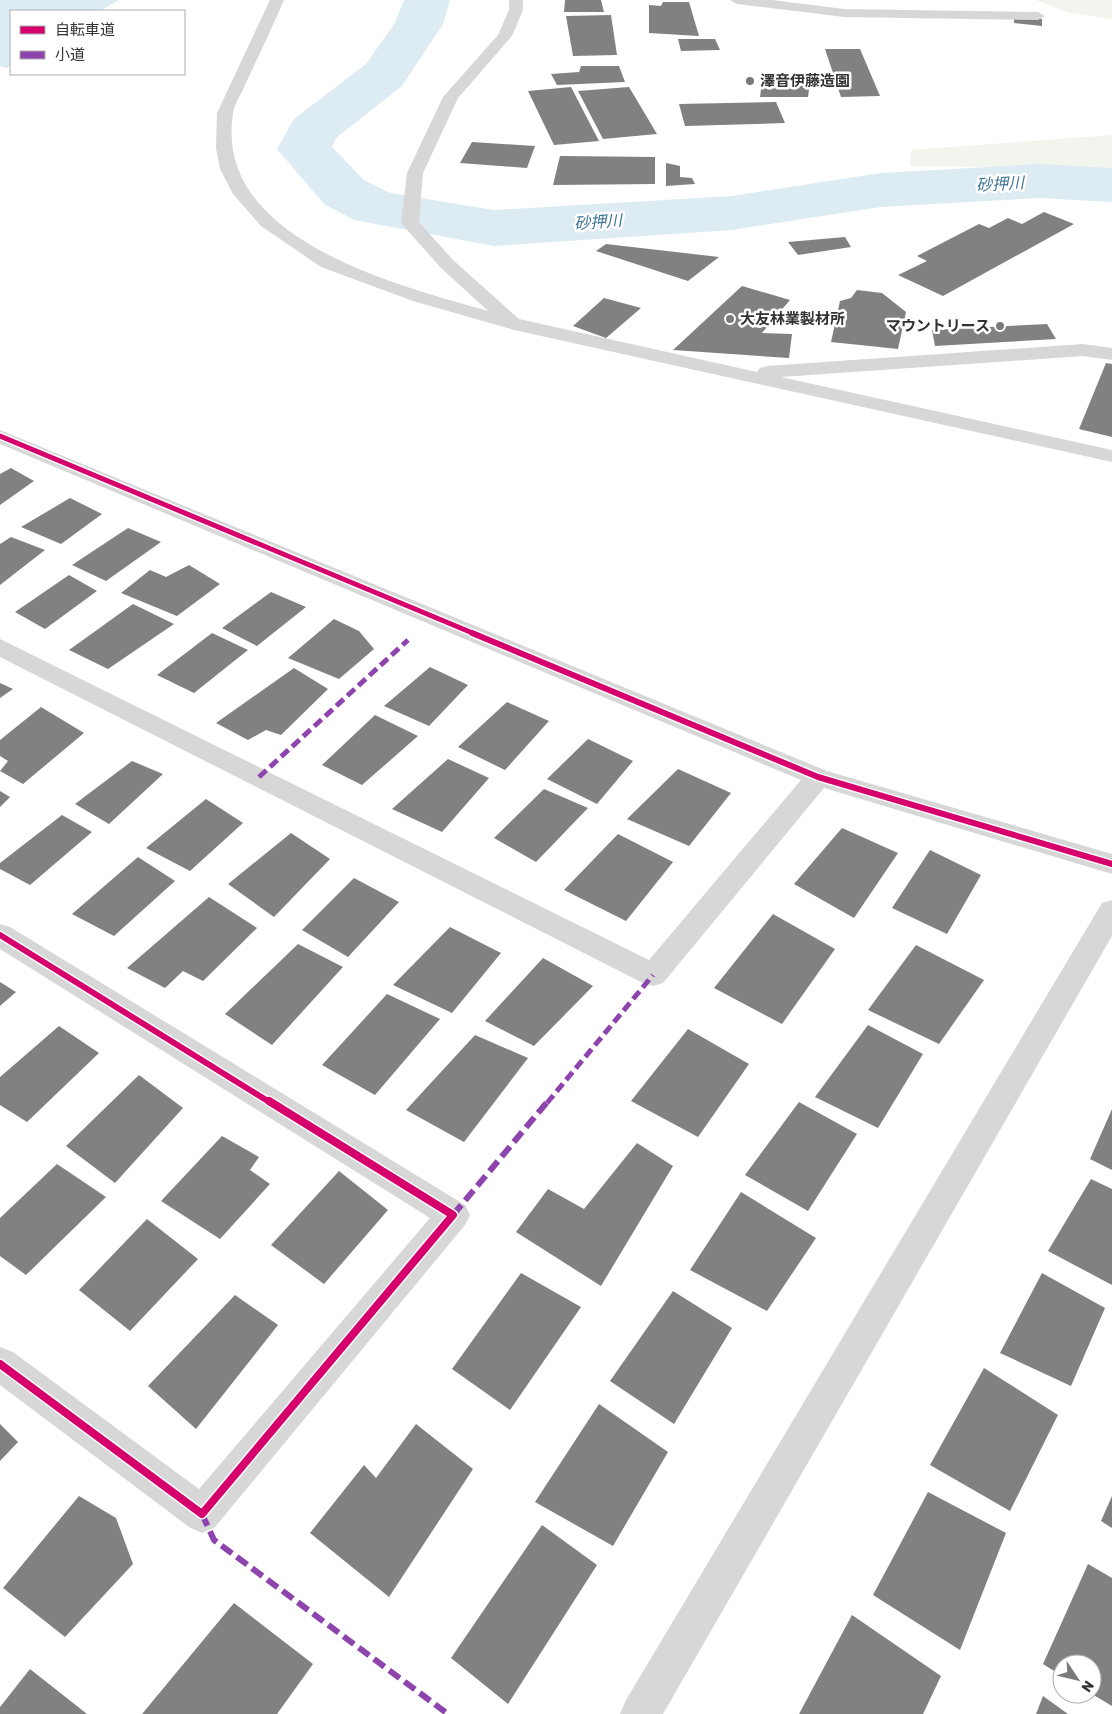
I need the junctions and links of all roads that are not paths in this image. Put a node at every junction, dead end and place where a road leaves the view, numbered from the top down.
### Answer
1 (277, 0) edge
2 (516, 0) edge
3 (737, 0) edge
4 (1038, 16) dead end
5 (514, 324) junction
6 (1112, 354) edge
7 (736, 374) junction
8 (0, 436) edge
9 (1112, 456) edge
10 (0, 647) edge
11 (818, 777) junction
12 (1112, 864) edge
13 (1112, 911) edge
14 (0, 935) edge
15 (0, 1364) edge
16 (640, 1714) edge

1 - 5 street
2 - 5 street
3 - 4 street
5 - 7 street
6 - 7 street
7 - 9 street
8 - 11 street
10 - 11 street
11 - 12 street
13 - 16 street
14 - 15 street

